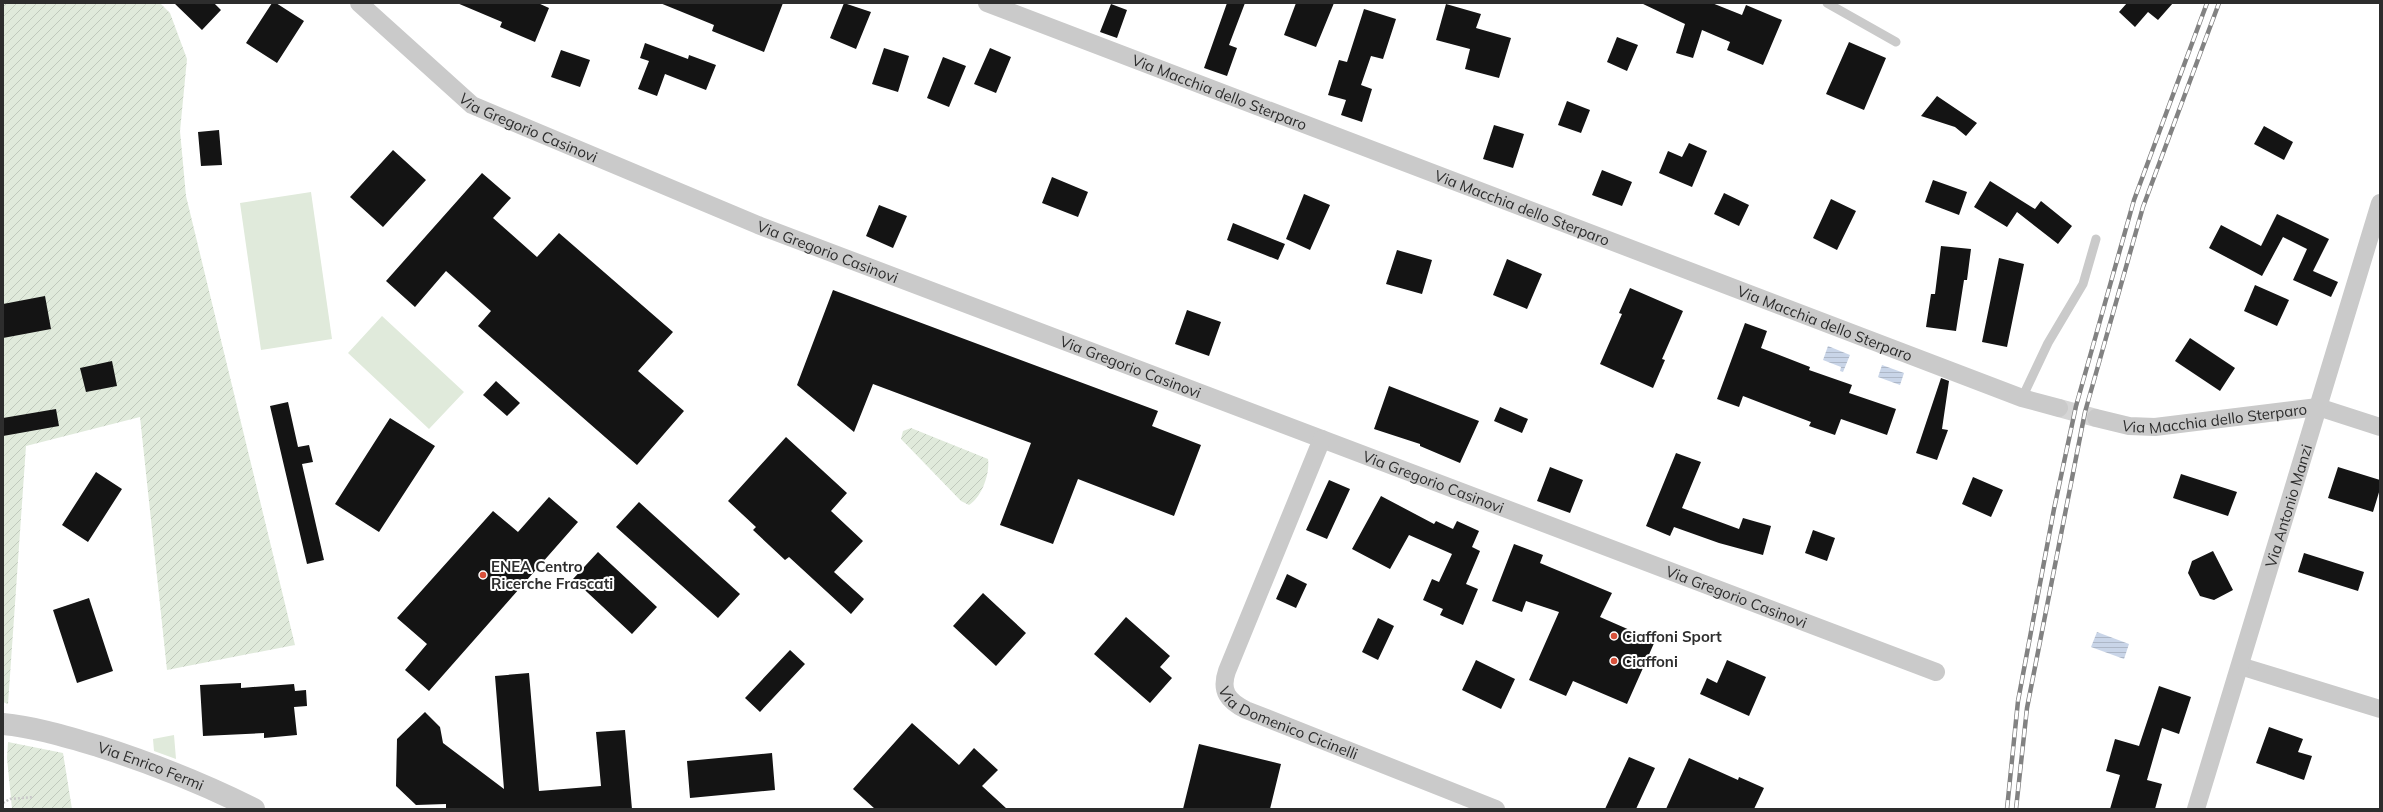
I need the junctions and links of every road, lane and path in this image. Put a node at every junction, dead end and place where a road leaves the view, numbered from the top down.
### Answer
1 (359, 3) edge
2 (987, 3) edge
3 (1827, 3) edge
4 (1896, 42) dead end
5 (2380, 203) edge
6 (2096, 239) dead end
7 (2022, 398) junction
8 (2318, 407) junction
9 (2059, 408) tunnel mouth
10 (2096, 418) tunnel mouth
11 (2380, 427) edge
12 (1322, 439) junction
13 (2240, 666) junction
14 (1936, 672) dead end
15 (2380, 709) edge
16 (3, 724) edge
17 (3, 729) edge
18 (45, 731) junction
19 (34, 797) dead end
20 (3, 803) edge
21 (254, 809) edge
22 (1496, 809) edge
23 (2196, 809) edge

1 - 12 street, Via Gregorio Casinovi
2 - 7 street, Via Macchia dello Sterparo
3 - 4 lane
5 - 8 street, Via Antonio Manzi
6 - 7 lane
7 - 9 street, Via Macchia dello Sterparo
8 - 10 street, Via Macchia dello Sterparo
8 - 11 street, Via Macchia dello Sterparo
8 - 13 street, Via Antonio Manzi
12 - 14 street, Via Gregorio Casinovi
12 - 22 street, Via Domenico Cicinelli
13 - 15 street
13 - 23 street, Via Antonio Manzi
16 - 18 street, Via Enrico Fermi
17 - 18 street, Via Enrico Fermi
18 - 21 street, Via Enrico Fermi
19 - 20 path

